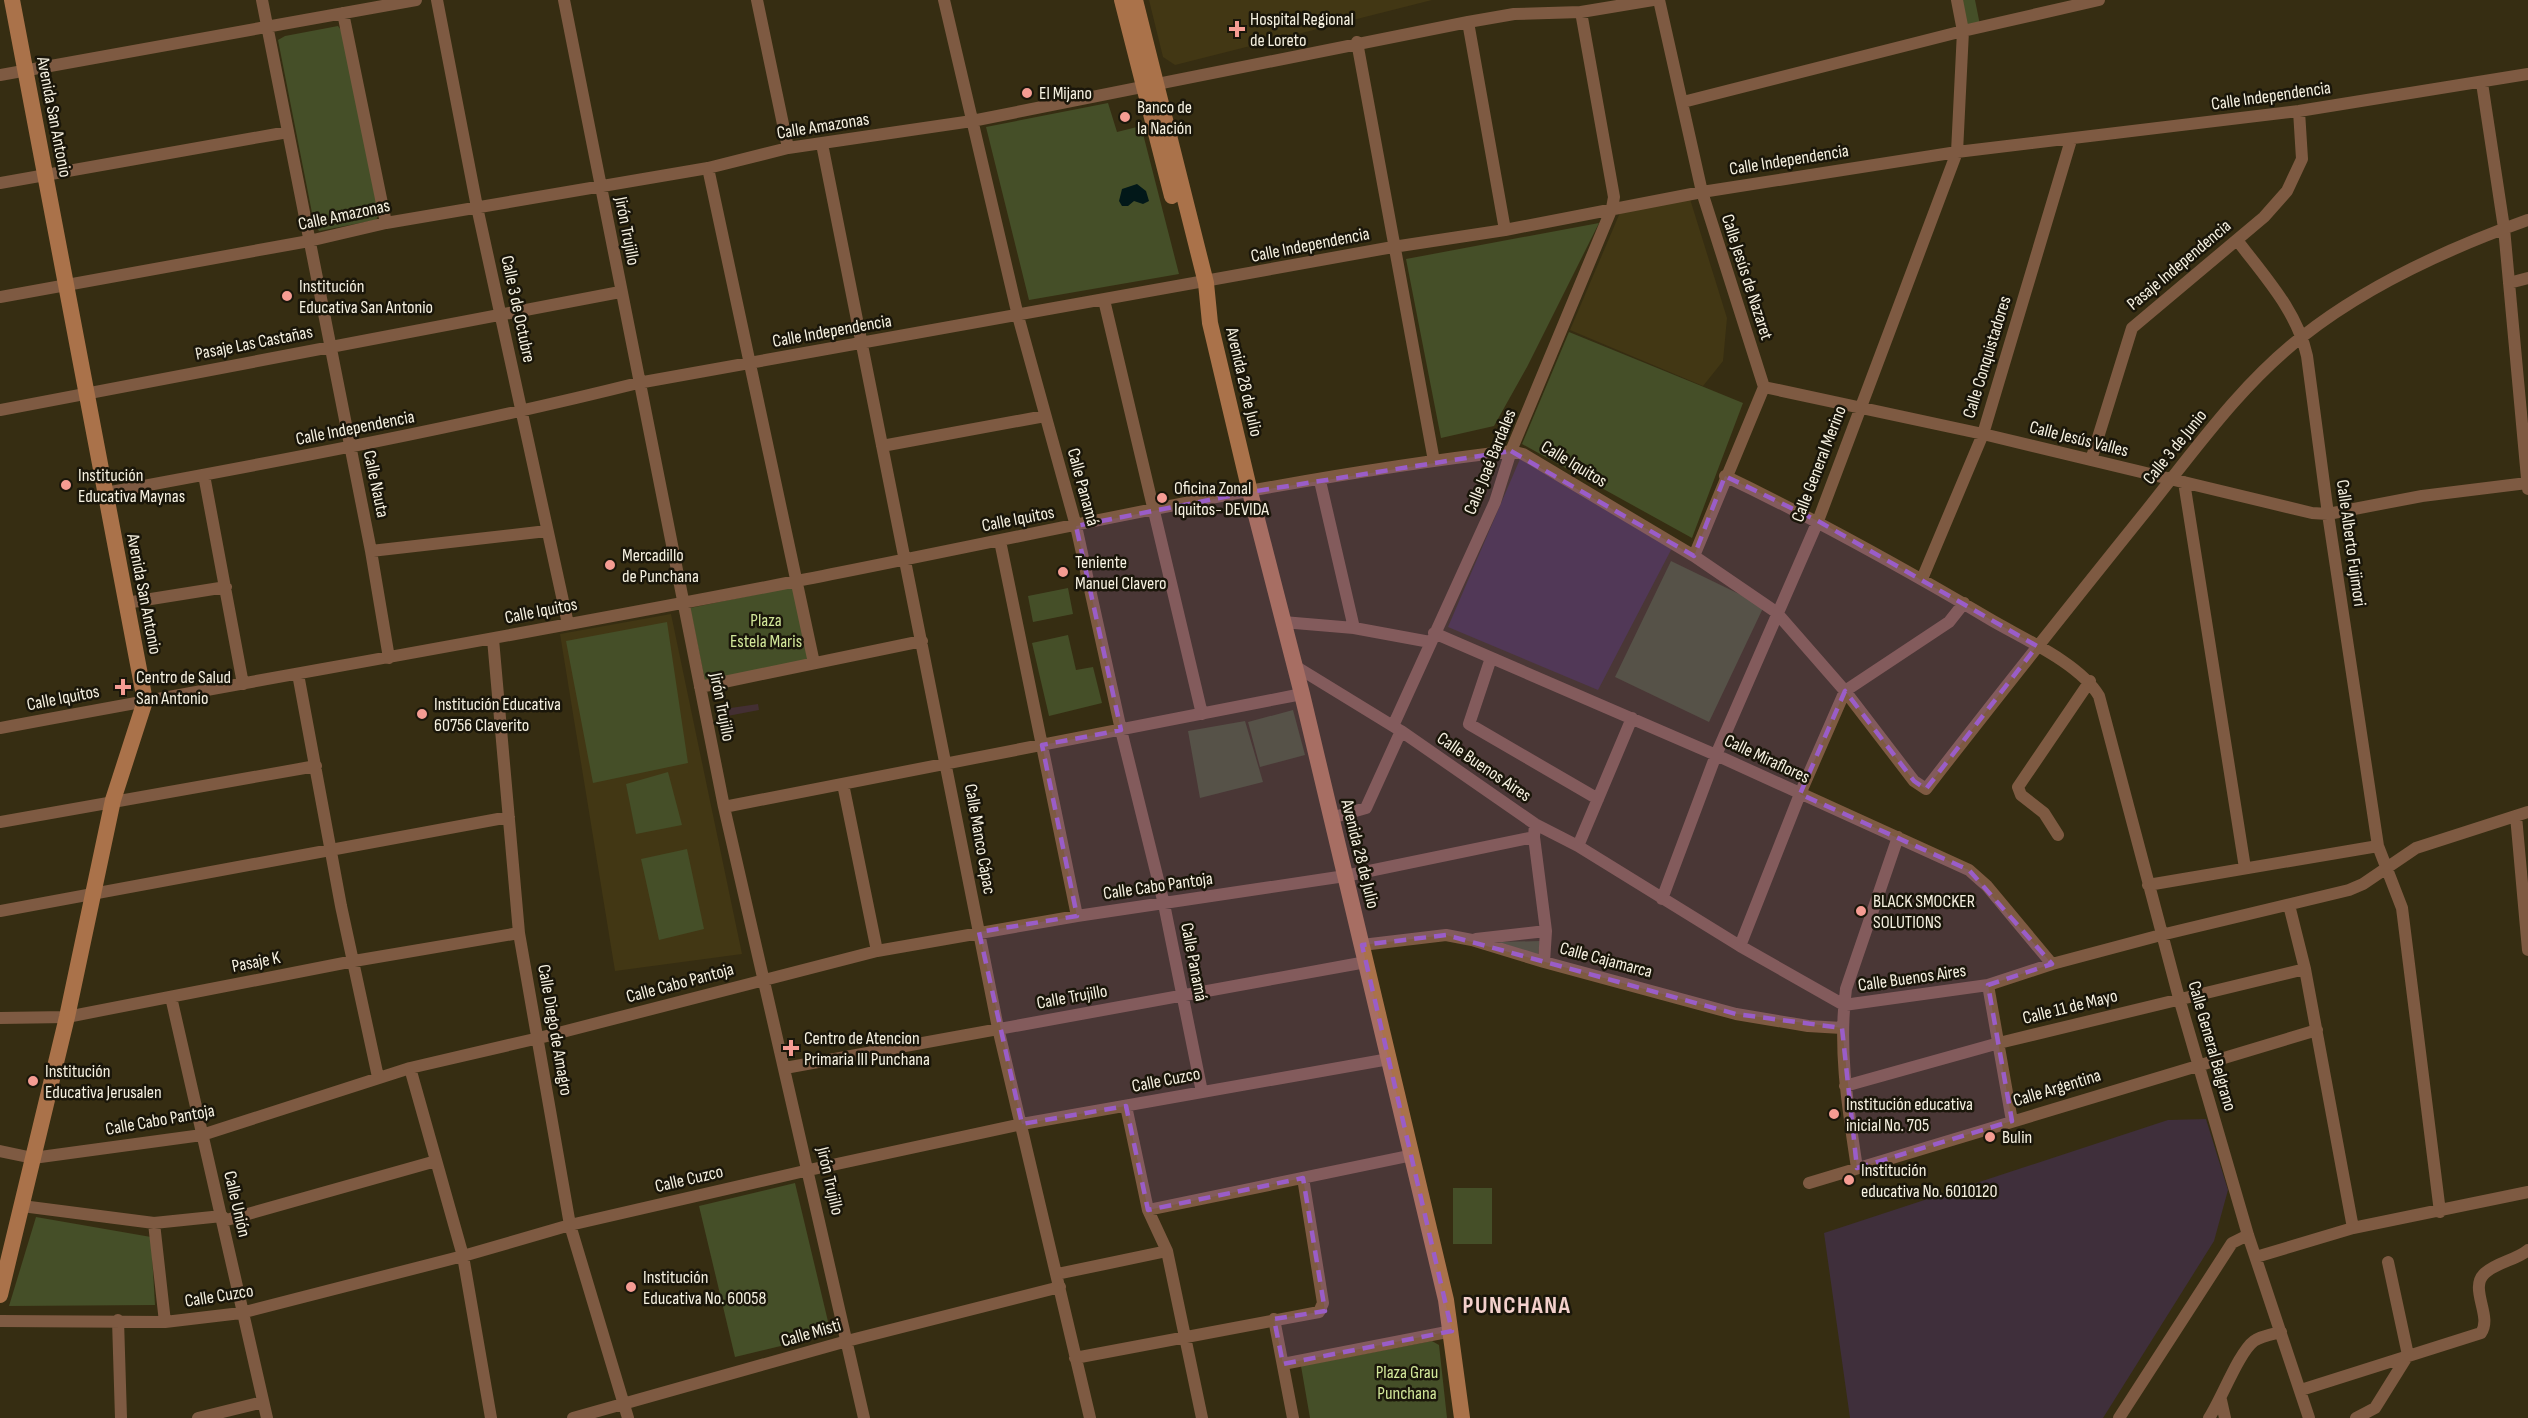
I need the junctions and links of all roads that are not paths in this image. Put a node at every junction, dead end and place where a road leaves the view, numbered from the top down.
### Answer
1 (12, 0) edge
2 (262, 0) edge
3 (416, 0) edge
4 (437, 0) edge
5 (564, 0) edge
6 (757, 0) edge
7 (944, 0) edge
8 (1122, 0) edge
9 (1135, 0) edge
10 (1513, 0) edge
11 (1653, 0) edge
12 (1659, 0) edge
13 (1957, 0) edge
14 (2099, 0) edge
15 (1581, 12) junction
16 (343, 13) junction
17 (1514, 14) junction
18 (1468, 22) junction
19 (268, 29) junction
20 (1963, 31) junction
21 (1358, 42) junction
22 (26, 71) junction
23 (2528, 74) edge
24 (0, 75) edge
25 (2482, 83) junction
26 (1150, 85) junction
27 (1683, 102) junction
28 (2299, 111) junction
29 (972, 120) junction
30 (288, 132) junction
31 (2071, 140) junction
32 (822, 144) junction
33 (788, 148) junction
34 (1957, 152) junction
35 (708, 168) junction
36 (45, 175) junction
37 (0, 183) edge
38 (600, 186) junction
39 (1701, 192) junction
40 (477, 207) junction
41 (1612, 208) junction
42 (2528, 220) edge
43 (386, 223) junction
44 (2504, 228) junction
45 (1505, 230) junction
46 (2237, 240) junction
47 (309, 241) junction
48 (1393, 247) junction
49 (2528, 278) edge
50 (2509, 283) junction
51 (1200, 284) junction
52 (68, 285) junction
53 (620, 292) junction
54 (0, 297) edge
55 (1104, 300) junction
56 (501, 315) junction
57 (1018, 316) junction
58 (2302, 336) junction
59 (862, 344) junction
60 (330, 347) junction
61 (751, 363) junction
62 (638, 383) junction
63 (1764, 387) junction
64 (86, 394) junction
65 (1860, 406) junction
66 (0, 410) edge
67 (521, 412) junction
68 (1045, 416) junction
69 (1983, 434) junction
70 (882, 446) junction
71 (350, 448) junction
72 (1511, 452) junction
73 (1434, 460) junction
74 (2091, 460) junction
75 (204, 475) junction
76 (1725, 476) junction
77 (2170, 480) junction
78 (2527, 480) edge
79 (1320, 481) junction
80 (2184, 482) junction
81 (1250, 492) junction
82 (105, 493) junction
83 (1154, 511) junction
84 (2328, 514) junction
85 (1818, 521) junction
86 (1076, 526) junction
87 (547, 531) junction
88 (1000, 541) junction
89 (371, 551) junction
90 (1694, 556) junction
91 (905, 560) junction
92 (1922, 579) junction
93 (795, 581) junction
94 (226, 587) junction
95 (126, 603) junction
96 (683, 603) junction
97 (1964, 603) junction
98 (1776, 612) junction
99 (1283, 622) junction
100 (568, 624) junction
101 (1354, 628) junction
102 (1432, 637) junction
103 (493, 639) junction
104 (922, 640) junction
105 (2037, 646) junction
106 (389, 658) junction
107 (1491, 658) junction
108 (814, 663) junction
109 (1294, 666) junction
110 (297, 674) junction
111 (2090, 681) junction
112 (243, 684) junction
113 (700, 687) junction
114 (1845, 691) junction
115 (1302, 694) junction
116 (145, 700) junction
117 (1202, 714) junction
118 (1632, 718) junction
119 (0, 728) edge
120 (1397, 729) junction
121 (1121, 730) junction
122 (1042, 745) junction
123 (1716, 755) junction
124 (948, 764) junction
125 (316, 766) junction
126 (843, 784) junction
127 (1926, 789) joint
128 (1800, 794) junction
129 (1598, 799) junction
130 (113, 800) junction
131 (724, 807) junction
132 (2522, 814) edge
133 (509, 818) junction
134 (1331, 818) junction
135 (0, 822) edge
136 (1535, 824) junction
137 (2058, 835) dead end
138 (1534, 837) junction
139 (1898, 837) junction
140 (1578, 846) junction
141 (2378, 846) junction
142 (330, 852) junction
143 (2245, 868) junction
144 (2387, 868) junction
145 (1345, 876) junction
146 (2148, 885) junction
147 (94, 895) junction
148 (1662, 898) junction
149 (1164, 904) junction
150 (2289, 904) junction
151 (0, 911) edge
152 (1077, 916) junction
153 (1546, 931) junction
154 (978, 932) junction
155 (519, 933) junction
156 (2161, 935) junction
157 (1472, 940) junction
158 (1740, 946) junction
159 (2528, 950) edge
160 (877, 951) junction
161 (1364, 953) junction
162 (354, 961) junction
163 (1544, 962) junction
164 (2052, 964) junction
165 (2305, 969) junction
166 (763, 980) junction
167 (1988, 986) junction
168 (1183, 995) junction
169 (171, 997) junction
170 (2179, 998) junction
171 (1844, 1005) junction
172 (67, 1017) junction
173 (0, 1018) edge
174 (998, 1028) junction
175 (1842, 1028) junction
176 (2317, 1030) junction
177 (539, 1038) junction
178 (1999, 1043) junction
179 (1389, 1059) junction
180 (2199, 1064) junction
181 (410, 1068) junction
182 (785, 1068) junction
183 (378, 1077) junction
184 (1845, 1086) junction
185 (1202, 1092) junction
186 (1126, 1106) junction
187 (2012, 1121) junction
188 (1022, 1124) junction
189 (202, 1135) junction
190 (0, 1151) edge
191 (1413, 1155) junction
192 (33, 1158) junction
193 (436, 1161) junction
194 (1857, 1168) junction
195 (809, 1170) junction
196 (1303, 1178) junction
197 (1809, 1183) dead end
198 (2528, 1192) edge
199 (22, 1206) junction
200 (1148, 1210) junction
201 (2440, 1212) junction
202 (222, 1218) junction
203 (154, 1223) junction
204 (570, 1225) junction
205 (2353, 1228) junction
206 (2248, 1235) junction
207 (2528, 1250) edge
208 (1167, 1251) junction
209 (463, 1256) junction
210 (2256, 1257) junction
211 (2388, 1262) dead end
212 (1059, 1281) junction
213 (1, 1289) edge
214 (241, 1313) junction
215 (1274, 1319) junction
216 (118, 1320) junction
217 (0, 1321) edge
218 (165, 1322) junction
219 (1452, 1331) junction
220 (2281, 1332) junction
221 (1185, 1337) junction
222 (847, 1341) junction
223 (2408, 1355) junction
224 (1076, 1358) junction
225 (1283, 1364) junction
226 (2301, 1390) junction
227 (1457, 1396) junction
228 (2221, 1400) junction
229 (263, 1402) junction
230 (624, 1404) junction
231 (121, 1418) edge
232 (198, 1418) edge
233 (267, 1418) edge
234 (491, 1418) edge
235 (573, 1418) edge
236 (628, 1418) edge
237 (864, 1418) edge
238 (1090, 1418) edge
239 (1202, 1418) edge
240 (1293, 1418) edge
241 (1453, 1418) edge
242 (1462, 1418) edge
243 (2119, 1418) edge
244 (2209, 1418) edge
245 (2225, 1418) edge
246 (2310, 1418) edge
247 (2356, 1418) edge

1 - 22 main road, Avenida San Antonio
2 - 19 street, Calle Nauta
3 - 16 street
4 - 40 street, Calle 3 de Octubre
5 - 38 street, Jirón Trujillo
6 - 33 street
7 - 29 street, Calle Panamá
8 - 26 main road, Avenida 28 de Julio
9 - 26 main road, Avenida 28 de Julio
10 - 17 street
11 - 15 street, Calle Amazonas
12 - 27 street, Calle Jesús de Nazaret
13 - 20 street, Calle General Merino
14 - 20 street
15 - 17 street, Calle Amazonas
15 - 41 street
16 - 19 street
16 - 43 street
17 - 18 street, Calle Amazonas
18 - 21 street, Calle Amazonas
18 - 45 street
19 - 22 street
19 - 30 street, Calle Nauta
20 - 27 street
20 - 34 street, Calle General Merino
21 - 26 street, Calle Amazonas
21 - 48 street
22 - 24 street
22 - 36 main road, Avenida San Antonio
23 - 25 street, Calle Independencia
25 - 28 street, Calle Independencia
25 - 44 street
26 - 29 street, Calle Amazonas
26 - 51 main road, Avenida 28 de Julio
27 - 39 street, Calle Jesús de Nazaret
28 - 31 street, Calle Independencia
28 - 46 street, Pasaje Independencia
29 - 32 street, Calle Amazonas
29 - 57 street, Calle Panamá
30 - 36 street
30 - 47 street, Calle Nauta
31 - 34 street, Calle Independencia
31 - 69 street, Calle Conquistadores
32 - 33 street, Calle Amazonas
32 - 59 street, Calle Manco Cápac
33 - 35 street, Calle Amazonas
34 - 39 street, Calle Independencia
34 - 65 street, Calle General Merino
35 - 38 street, Calle Amazonas
35 - 61 street
36 - 37 street
36 - 52 main road, Avenida San Antonio
38 - 40 street, Calle Amazonas
38 - 53 street, Jirón Trujillo
39 - 41 street, Calle Independencia
39 - 63 street, Calle Jesús de Nazaret
40 - 43 street, Calle Amazonas
40 - 56 street, Calle 3 de Octubre
41 - 45 street, Calle Independencia
41 - 72 street, Calle Joaé Bardales
42 - 44 street, Calle 3 de Junio
43 - 47 street, Calle Amazonas
44 - 50 street
44 - 58 street, Calle 3 de Junio
45 - 48 street, Calle Independencia
46 - 58 street, Calle Alberto Fujimori
46 - 74 street, Pasaje Independencia
47 - 52 street, Calle Amazonas
47 - 60 street, Calle Nauta
48 - 51 street, Calle Independencia
48 - 73 street
49 - 50 street
50 - 78 street
51 - 55 street, Calle Independencia
51 - 81 main road, Avenida 28 de Julio
52 - 54 street, Calle Amazonas
52 - 64 main road, Avenida San Antonio
53 - 56 street, Pasaje Las Castañas
53 - 62 street, Jirón Trujillo
55 - 57 street, Calle Independencia
55 - 83 street
56 - 60 street, Pasaje Las Castañas
56 - 67 street, Calle 3 de Octubre
57 - 59 street, Calle Independencia
57 - 68 street, Calle Panamá
58 - 77 street, Calle 3 de Junio
58 - 84 street, Calle Alberto Fujimori
59 - 61 street, Calle Independencia
59 - 70 street, Calle Manco Cápac
60 - 64 street, Pasaje Las Castañas
60 - 71 street, Calle Nauta
61 - 62 street, Calle Independencia
61 - 93 street
62 - 67 street, Calle Independencia
62 - 96 street, Jirón Trujillo
63 - 65 street, Calle Jesús Valles
63 - 76 street
64 - 66 street, Pasaje Las Castañas
64 - 82 main road, Avenida San Antonio
65 - 69 street, Calle Jesús Valles
65 - 85 street, Calle General Merino
67 - 71 street, Calle Independencia
67 - 87 street, Calle 3 de Octubre
68 - 70 street
68 - 86 street, Calle Panamá
69 - 74 street, Calle Jesús Valles
69 - 92 street, Calle Conquistadores
70 - 91 street, Calle Manco Cápac
71 - 75 street, Calle Independencia
71 - 89 street, Calle Nauta
72 - 73 street, Calle Iquitos
72 - 90 street, Calle Iquitos
72 - 102 street, Calle Joaé Bardales
73 - 79 street, Calle Iquitos
74 - 77 street, Calle Jesús Valles
75 - 82 street, Calle Independencia
75 - 94 street
76 - 85 street
76 - 90 street
77 - 80 street, Calle Jesús Valles
77 - 105 street, Calle 3 de Junio
78 - 84 street, Calle Jesús Valles
79 - 81 street, Calle Iquitos
79 - 101 street
80 - 84 street, Calle Jesús Valles
80 - 143 street
81 - 83 street, Calle Iquitos
81 - 99 main road, Avenida 28 de Julio
82 - 95 main road, Avenida San Antonio
83 - 86 street, Calle Iquitos
83 - 117 street
84 - 141 street, Calle Alberto Fujimori
85 - 92 street
85 - 98 street, Calle General Merino
86 - 88 street, Calle Iquitos
86 - 121 street, Calle Panamá
87 - 89 street
87 - 100 street, Calle 3 de Octubre
88 - 91 street, Calle Iquitos
88 - 122 street
89 - 106 street, Calle Nauta
90 - 98 street, Calle Iquitos
91 - 93 street, Calle Iquitos
91 - 104 street, Calle Manco Cápac
92 - 97 street
93 - 96 street, Calle Iquitos
93 - 108 street
94 - 95 street
94 - 112 street
95 - 116 main road, Avenida San Antonio
96 - 100 street, Calle Iquitos
96 - 113 street, Jirón Trujillo
97 - 105 street
97 - 114 street
98 - 114 street, Calle Iquitos
98 - 123 street, Calle General Merino
99 - 101 street, Calle Miraflores
99 - 109 main road, Avenida 28 de Julio
100 - 103 street, Calle Iquitos
101 - 102 street, Calle Miraflores
102 - 107 street, Calle Miraflores
102 - 120 street, Calle Joaé Bardales
103 - 106 street, Calle Iquitos
103 - 133 street, Calle Diego de Amagro
104 - 108 street
104 - 124 street, Calle Manco Cápac
105 - 111 street
105 - 127 street, Calle 3 de Junio
106 - 110 street, Calle Iquitos
107 - 118 street, Calle Miraflores
107 - 129 street
108 - 113 street
109 - 115 main road, Avenida 28 de Julio
109 - 120 street, Calle Buenos Aires
110 - 112 street, Calle Iquitos
110 - 125 street
111 - 137 street
111 - 146 street, Calle General Belgrano
112 - 116 street, Calle Iquitos
113 - 131 street, Jirón Trujillo
114 - 127 street, Calle Iquitos
114 - 128 street
115 - 117 street
115 - 134 main road, Avenida 28 de Julio
116 - 119 street, Calle Iquitos
116 - 130 main road, Avenida San Antonio
117 - 121 street
118 - 123 street, Calle Miraflores
118 - 129 street
120 - 134 street, Calle Joaé Bardales
120 - 136 street, Calle Buenos Aires
121 - 122 street
121 - 149 street, Calle Panamá
122 - 124 street
122 - 152 street
123 - 128 street, Calle Miraflores
123 - 148 street, Calle General Merino
124 - 126 street
124 - 154 street, Calle Manco Cápac
125 - 130 street
125 - 142 street
126 - 131 street
126 - 160 street
128 - 139 street, Calle Miraflores
128 - 158 street
129 - 140 street
130 - 135 street
130 - 147 main road, Avenida San Antonio
131 - 166 street, Jirón Trujillo
132 - 144 street, Calle Buenos Aires
132 - 159 street
133 - 142 street
133 - 155 street, Calle Diego de Amagro
134 - 145 main road, Avenida 28 de Julio
136 - 138 street
136 - 140 street, Calle Buenos Aires
138 - 145 street, Calle Cabo Pantoja
138 - 153 street
139 - 164 street, Calle Miraflores
139 - 171 street
140 - 148 street, Calle Buenos Aires
141 - 143 street
141 - 144 street, Calle Alberto Fujimori
142 - 147 street
142 - 162 street
143 - 146 street
144 - 150 street, Calle Buenos Aires
144 - 201 street, Calle Alberto Fujimori
145 - 149 street, Calle Cabo Pantoja
145 - 161 main road, Avenida 28 de Julio
146 - 156 street, Calle General Belgrano
147 - 151 street
147 - 172 main road, Avenida San Antonio
148 - 158 street, Calle Buenos Aires
149 - 152 street, Calle Cabo Pantoja
149 - 168 street, Calle Panamá
150 - 156 street, Calle Buenos Aires
150 - 165 street
152 - 154 street, Calle Cabo Pantoja
153 - 157 street
153 - 163 street
154 - 160 street, Calle Cabo Pantoja
154 - 174 street, Calle Manco Cápac
155 - 162 street, Pasaje K
155 - 177 street, Calle Diego de Amagro
156 - 164 street, Calle Buenos Aires
156 - 170 street, Calle General Belgrano
157 - 161 street, Calle Cajamarca
157 - 163 street, Calle Cajamarca
158 - 171 street, Calle Buenos Aires
160 - 166 street, Calle Cabo Pantoja
161 - 168 street, Calle Trujillo
161 - 179 main road, Avenida 28 de Julio
162 - 169 street, Pasaje K
162 - 183 street
163 - 175 street, Calle Cajamarca
164 - 167 street, Calle Buenos Aires
165 - 170 street, Calle 11 de Mayo
165 - 176 street
166 - 177 street, Calle Cabo Pantoja
166 - 182 street, Jirón Trujillo
167 - 171 street, Calle Buenos Aires
167 - 178 street
168 - 174 street, Calle Trujillo
168 - 185 street, Calle Panamá
169 - 172 street, Pasaje K
169 - 189 street, Calle Unión
170 - 178 street, Calle 11 de Mayo
170 - 180 street, Calle General Belgrano
171 - 175 street
172 - 173 street, Pasaje K
172 - 192 main road, Avenida San Antonio
174 - 182 street, Calle Trujillo
174 - 188 street, Calle Manco Cápac
175 - 184 street
176 - 180 street, Calle Argentina
176 - 205 street
177 - 181 street, Calle Cabo Pantoja
177 - 204 street, Calle Diego de Amagro
178 - 184 street, Calle 11 de Mayo
178 - 187 street
179 - 185 street, Calle Cuzco
179 - 191 main road, Avenida 28 de Julio
180 - 187 street, Calle Argentina
180 - 206 street, Calle General Belgrano
181 - 183 street, Calle Cabo Pantoja
181 - 193 street
182 - 195 street, Jirón Trujillo
183 - 189 street, Calle Cabo Pantoja
184 - 194 street
185 - 186 street, Calle Cuzco
186 - 188 street, Calle Cuzco
186 - 200 street
187 - 194 street, Calle Argentina
188 - 195 street, Calle Cuzco
188 - 212 street, Calle Manco Cápac
189 - 192 street, Calle Cabo Pantoja
189 - 202 street, Calle Unión
190 - 192 street, Calle Cabo Pantoja
191 - 196 street
191 - 219 main road, Avenida 28 de Julio
192 - 199 main road, Avenida San Antonio
193 - 202 street
193 - 209 street
194 - 197 street, Calle Argentina
195 - 204 street, Calle Cuzco
195 - 222 street, Jirón Trujillo
196 - 200 street
196 - 215 street
198 - 201 street
199 - 203 street
199 - 213 main road, Avenida San Antonio
200 - 208 street
201 - 205 street
202 - 203 street
202 - 214 street, Calle Unión
203 - 218 street
204 - 209 street, Calle Cuzco
204 - 230 street, Calle Diego de Amagro
205 - 210 street
206 - 210 street, Calle General Belgrano
206 - 243 street
207 - 223 street
208 - 212 street, Calle Misti
208 - 221 street
209 - 214 street, Calle Cuzco
209 - 234 street
210 - 220 street, Calle General Belgrano
211 - 223 street
212 - 222 street, Calle Misti
212 - 224 street, Calle Manco Cápac
214 - 218 street, Calle Cuzco
214 - 229 street, Calle Unión
215 - 221 street
215 - 225 street
216 - 217 street, Calle Cuzco
216 - 218 street, Calle Cuzco
216 - 231 street
219 - 225 street
219 - 227 main road, Avenida 28 de Julio
220 - 226 street, Calle General Belgrano
220 - 228 street
221 - 224 street
221 - 239 street
222 - 230 street, Calle Misti
222 - 237 street, Jirón Trujillo
223 - 226 street
223 - 247 street
224 - 238 street, Calle Manco Cápac
225 - 240 street
226 - 246 street, Calle General Belgrano
227 - 241 main road, Avenida 28 de Julio
227 - 242 main road, Avenida 28 de Julio
228 - 244 street
228 - 245 street
229 - 232 street
229 - 233 street, Calle Unión
230 - 235 street, Calle Misti
230 - 236 street, Calle Diego de Amagro

